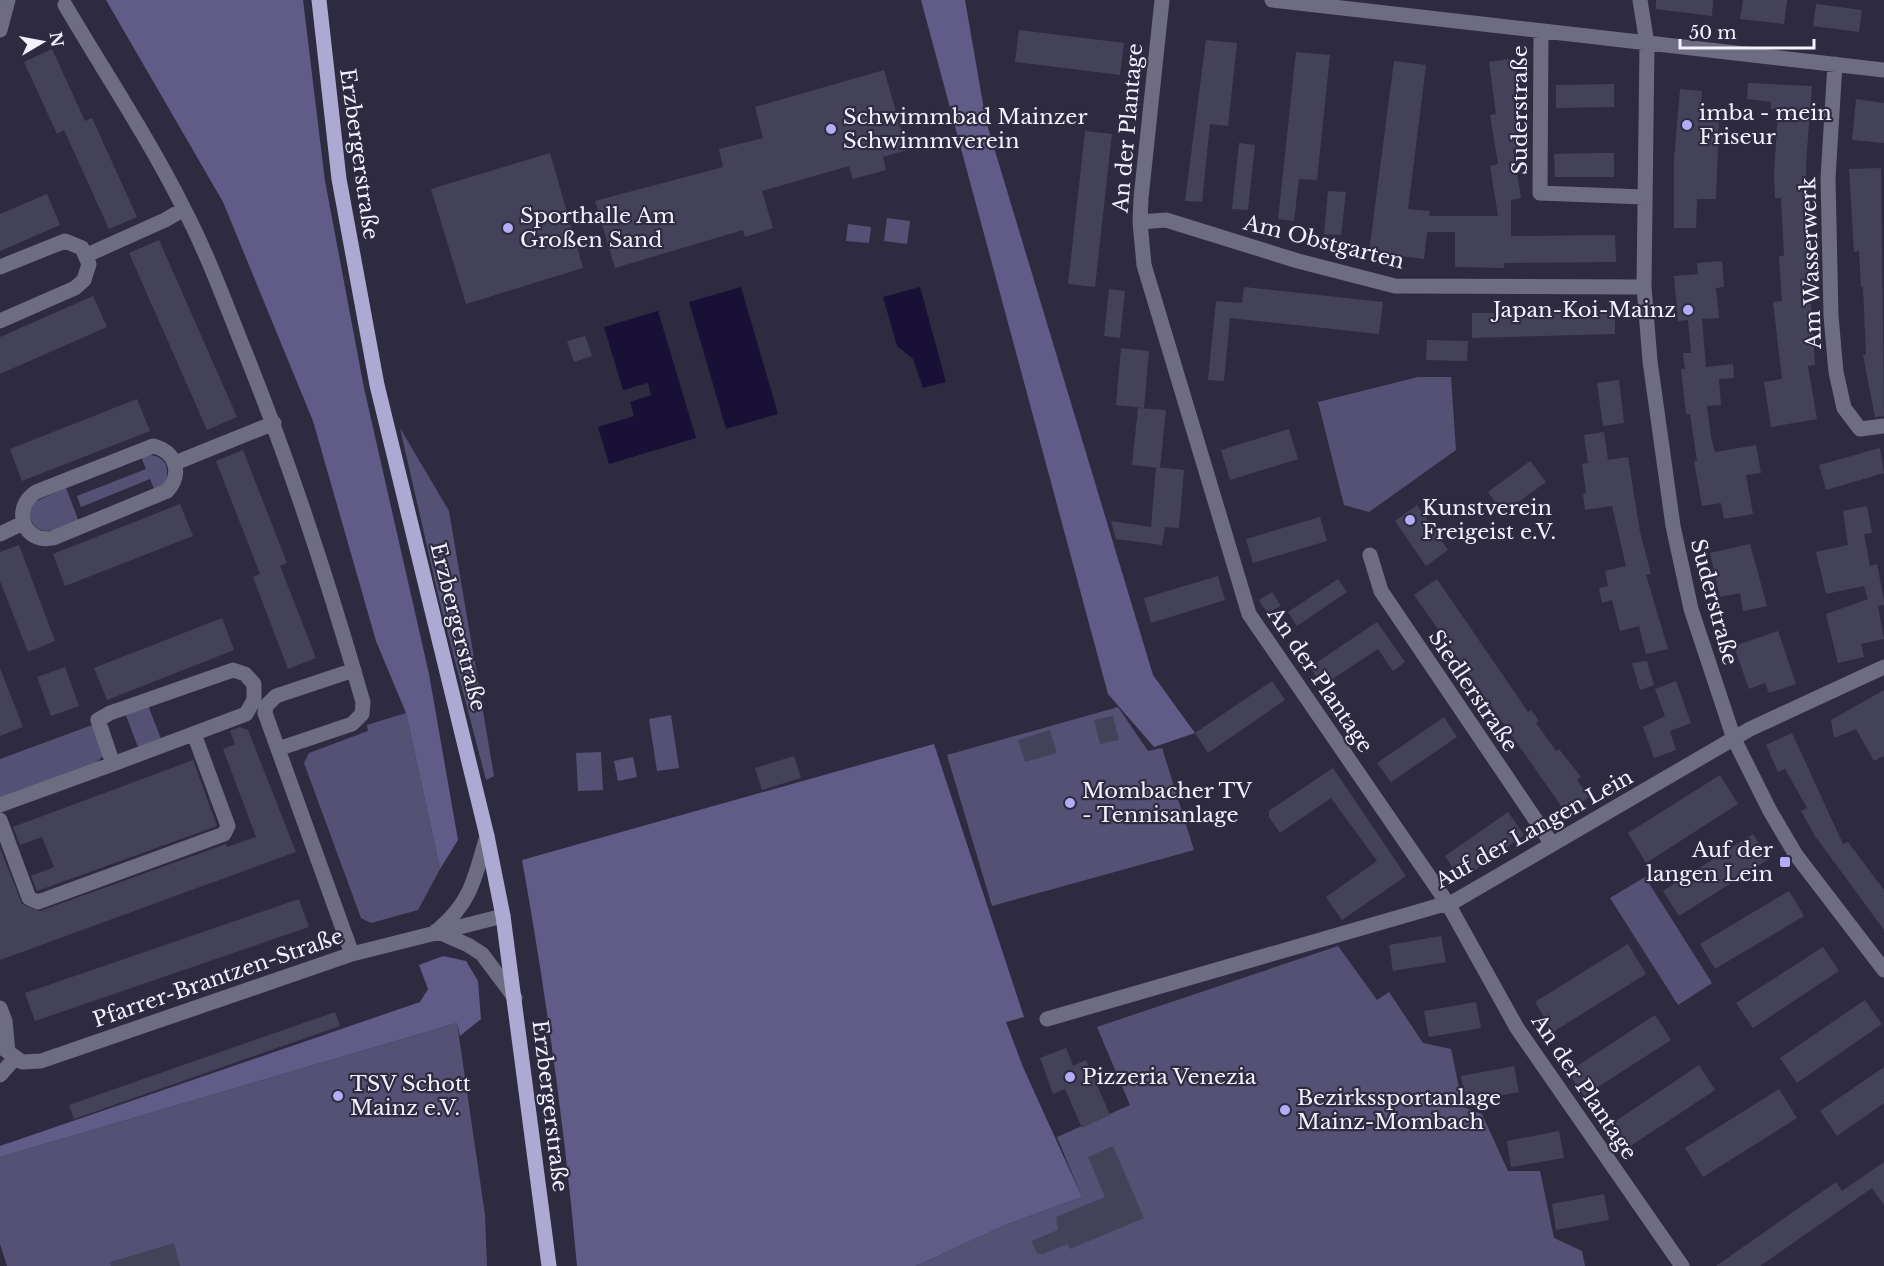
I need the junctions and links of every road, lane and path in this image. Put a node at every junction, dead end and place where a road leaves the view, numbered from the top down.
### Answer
1 (8, 0) edge
2 (319, 0) edge
3 (1162, 0) edge
4 (1272, 0) edge
5 (1640, 0) edge
6 (65, 5) dead end
7 (0, 30) edge
8 (1541, 32) junction
9 (1647, 44) junction
10 (1835, 64) junction
11 (1884, 70) edge
12 (1644, 197) junction
13 (184, 208) junction
14 (1140, 222) junction
15 (87, 255) junction
16 (0, 267) edge
17 (1644, 287) junction
18 (0, 321) edge
19 (274, 423) junction
20 (1884, 426) edge
21 (175, 463) junction
22 (23, 524) junction
23 (0, 534) edge
24 (1370, 555) dead end
25 (1884, 667) edge
26 (354, 670) junction
27 (260, 703) junction
28 (194, 734) junction
29 (1734, 739) junction
30 (278, 749) junction
31 (113, 764) junction
32 (0, 805) edge
33 (0, 820) edge
34 (488, 836) junction
35 (1552, 844) junction
36 (1448, 904) junction
37 (503, 916) junction
38 (436, 931) junction
39 (352, 954) junction
40 (1884, 970) edge
41 (515, 998) junction
42 (0, 1008) edge
43 (1047, 1019) dead end
44 (8, 1052) edge
45 (0, 1075) edge
46 (549, 1266) edge
47 (1682, 1266) edge

1 - 7 street
2 - 34 main road, Erzbergerstraße
3 - 14 street, An der Plantage
4 - 8 street
5 - 9 street, Suderstraße
6 - 13 street
8 - 9 street
8 - 12 street, Suderstraße
9 - 10 street
9 - 12 street, Suderstraße
10 - 11 street
10 - 20 street, Am Wasserwerk
12 - 17 street, Suderstraße
13 - 15 street
13 - 19 street
14 - 17 street, Am Obstgarten
14 - 36 street, An der Plantage
15 - 16 street
15 - 18 street
17 - 29 street, Suderstraße
19 - 21 street
19 - 26 street
21 - 22 street
21 - 22 street
22 - 23 street
24 - 35 street, Siedlerstraße
25 - 29 street, Auf der Langen Lein
26 - 27 street
26 - 30 street
27 - 28 street
27 - 30 street
27 - 31 street
28 - 31 street
28 - 33 street
29 - 35 street, Auf der Langen Lein
29 - 40 street, Suderstraße
30 - 39 street
31 - 32 street
34 - 37 main road, Erzbergerstraße
34 - 38 street, Pfarrer-Brantzen-Straße
35 - 36 street, Auf der Langen Lein
36 - 43 street, Auf der Langen Lein
36 - 47 street, An der Plantage
37 - 38 street, Pfarrer-Brantzen-Straße
37 - 41 main road, Erzbergerstraße
38 - 39 street, Pfarrer-Brantzen-Straße
38 - 41 street
39 - 44 street, Pfarrer-Brantzen-Straße
41 - 46 main road, Erzbergerstraße
42 - 44 street
44 - 45 street

